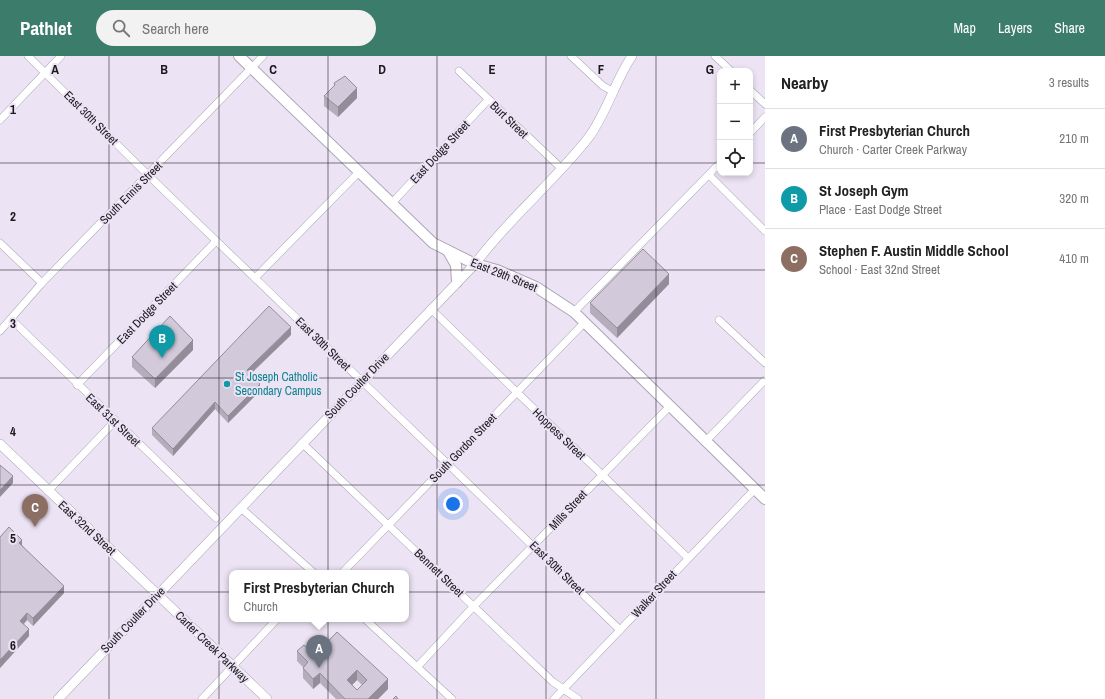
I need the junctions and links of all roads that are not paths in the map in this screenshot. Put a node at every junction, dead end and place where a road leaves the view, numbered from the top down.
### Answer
1 (28, 56) edge
2 (61, 56) edge
3 (239, 56) edge
4 (264, 56) edge
5 (571, 56) edge
6 (632, 56) edge
7 (715, 56) edge
8 (251, 68) junction
9 (728, 68) edge
10 (459, 71) dead end
11 (46, 73) junction
12 (614, 92) junction
13 (753, 93) edge
14 (488, 100) junction
15 (765, 104) edge
16 (765, 118) edge
17 (0, 120) edge
18 (753, 130) edge
19 (717, 166) edge
20 (561, 168) junction
21 (358, 173) junction
22 (709, 175) junction
23 (148, 176) junction
24 (391, 204) junction
25 (765, 231) edge
26 (216, 241) junction
27 (0, 243) edge
28 (448, 251) junction
29 (475, 264) junction
30 (255, 278) junction
31 (457, 282) junction
32 (42, 283) junction
33 (431, 309) junction
34 (574, 312) junction
35 (11, 319) junction
36 (719, 320) dead end
37 (584, 322) junction
38 (0, 331) edge
39 (765, 363) edge
40 (765, 380) edge
41 (361, 381) junction
42 (77, 385) junction
43 (517, 393) junction
44 (670, 406) junction
45 (114, 422) junction
46 (706, 441) junction
47 (302, 443) junction
48 (0, 444) edge
49 (448, 463) junction
50 (601, 475) junction
51 (755, 489) junction
52 (48, 491) junction
53 (765, 499) edge
54 (241, 508) junction
55 (216, 518) dead end
56 (389, 524) junction
57 (534, 546) junction
58 (688, 558) junction
59 (311, 570) edge
60 (345, 570) edge
61 (158, 594) junction
62 (473, 607) junction
63 (274, 622) edge
64 (368, 622) edge
65 (620, 630) junction
66 (233, 666) junction
67 (418, 666) junction
68 (564, 688) junction
69 (58, 699) edge
70 (202, 699) edge
71 (267, 699) edge
72 (452, 699) edge
73 (554, 699) edge
74 (578, 699) edge

1 - 11 street, East 30th Street
2 - 11 street
3 - 8 main road, East 29th Street
4 - 8 street, South Ennis Street
5 - 12 street
6 - 12 street, South Coulter Drive
7 - 9 street
8 - 21 main road, East 29th Street
8 - 23 street, South Ennis Street
10 - 14 street, Burt Street
11 - 17 street
11 - 23 street, East 30th Street
12 - 20 street, South Coulter Drive
13 - 15 street
14 - 20 street, Burt Street
14 - 24 street, East Dodge Street
16 - 18 street
19 - 22 street
20 - 29 street, South Coulter Drive
21 - 24 main road, East 29th Street
21 - 30 street
22 - 25 street
22 - 34 street
23 - 26 street, East 30th Street
23 - 32 street, South Ennis Street
24 - 28 main road, East 29th Street
26 - 30 street, East 30th Street
26 - 42 street, East Dodge Street
27 - 32 street
28 - 29 main road, East 29th Street
28 - 31 main road
29 - 31 street, South Coulter Drive
29 - 34 main road, East 29th Street
30 - 41 street, East 30th Street
31 - 33 street, South Coulter Drive
32 - 35 street, South Ennis Street
33 - 41 street, South Coulter Drive
33 - 43 street, Hoppess Street
34 - 37 main road, East 29th Street
35 - 38 street, South Ennis Street
35 - 42 street, East 31st Street
36 - 39 street
37 - 43 street, South Gordon Street
37 - 44 main road, East 29th Street
40 - 46 street
41 - 47 street, South Coulter Drive
41 - 49 street, East 30th Street
42 - 45 street, East 31st Street
43 - 49 street, South Gordon Street
43 - 50 street, Hoppess Street
44 - 46 main road, East 29th Street
44 - 50 street, Mills Street
45 - 52 street
45 - 55 street, East 31st Street
46 - 51 main road, East 29th Street
47 - 54 street, South Coulter Drive
47 - 56 street, Bennett Street
48 - 52 street, East 32nd Street
49 - 56 street, South Gordon Street
49 - 57 street, East 30th Street
50 - 57 street, Mills Street
50 - 58 street, Hoppess Street
51 - 53 main road, East 29th Street
51 - 58 street, Walker Street
52 - 61 street, East 32nd Street
54 - 59 street
54 - 61 street, South Coulter Drive
56 - 60 street, South Gordon Street
56 - 62 street, Bennett Street
57 - 62 street, Mills Street
57 - 65 street, East 30th Street
58 - 65 street, Walker Street
61 - 66 street, Carter Creek Parkway
61 - 69 street, South Coulter Drive
62 - 67 street, Mills Street
62 - 68 street, Bennett Street
63 - 66 street
64 - 67 street
65 - 68 street, Walker Street
66 - 70 street
66 - 71 street, Carter Creek Parkway
67 - 72 street
68 - 73 street, Walker Street
68 - 74 street, Bennett Street

